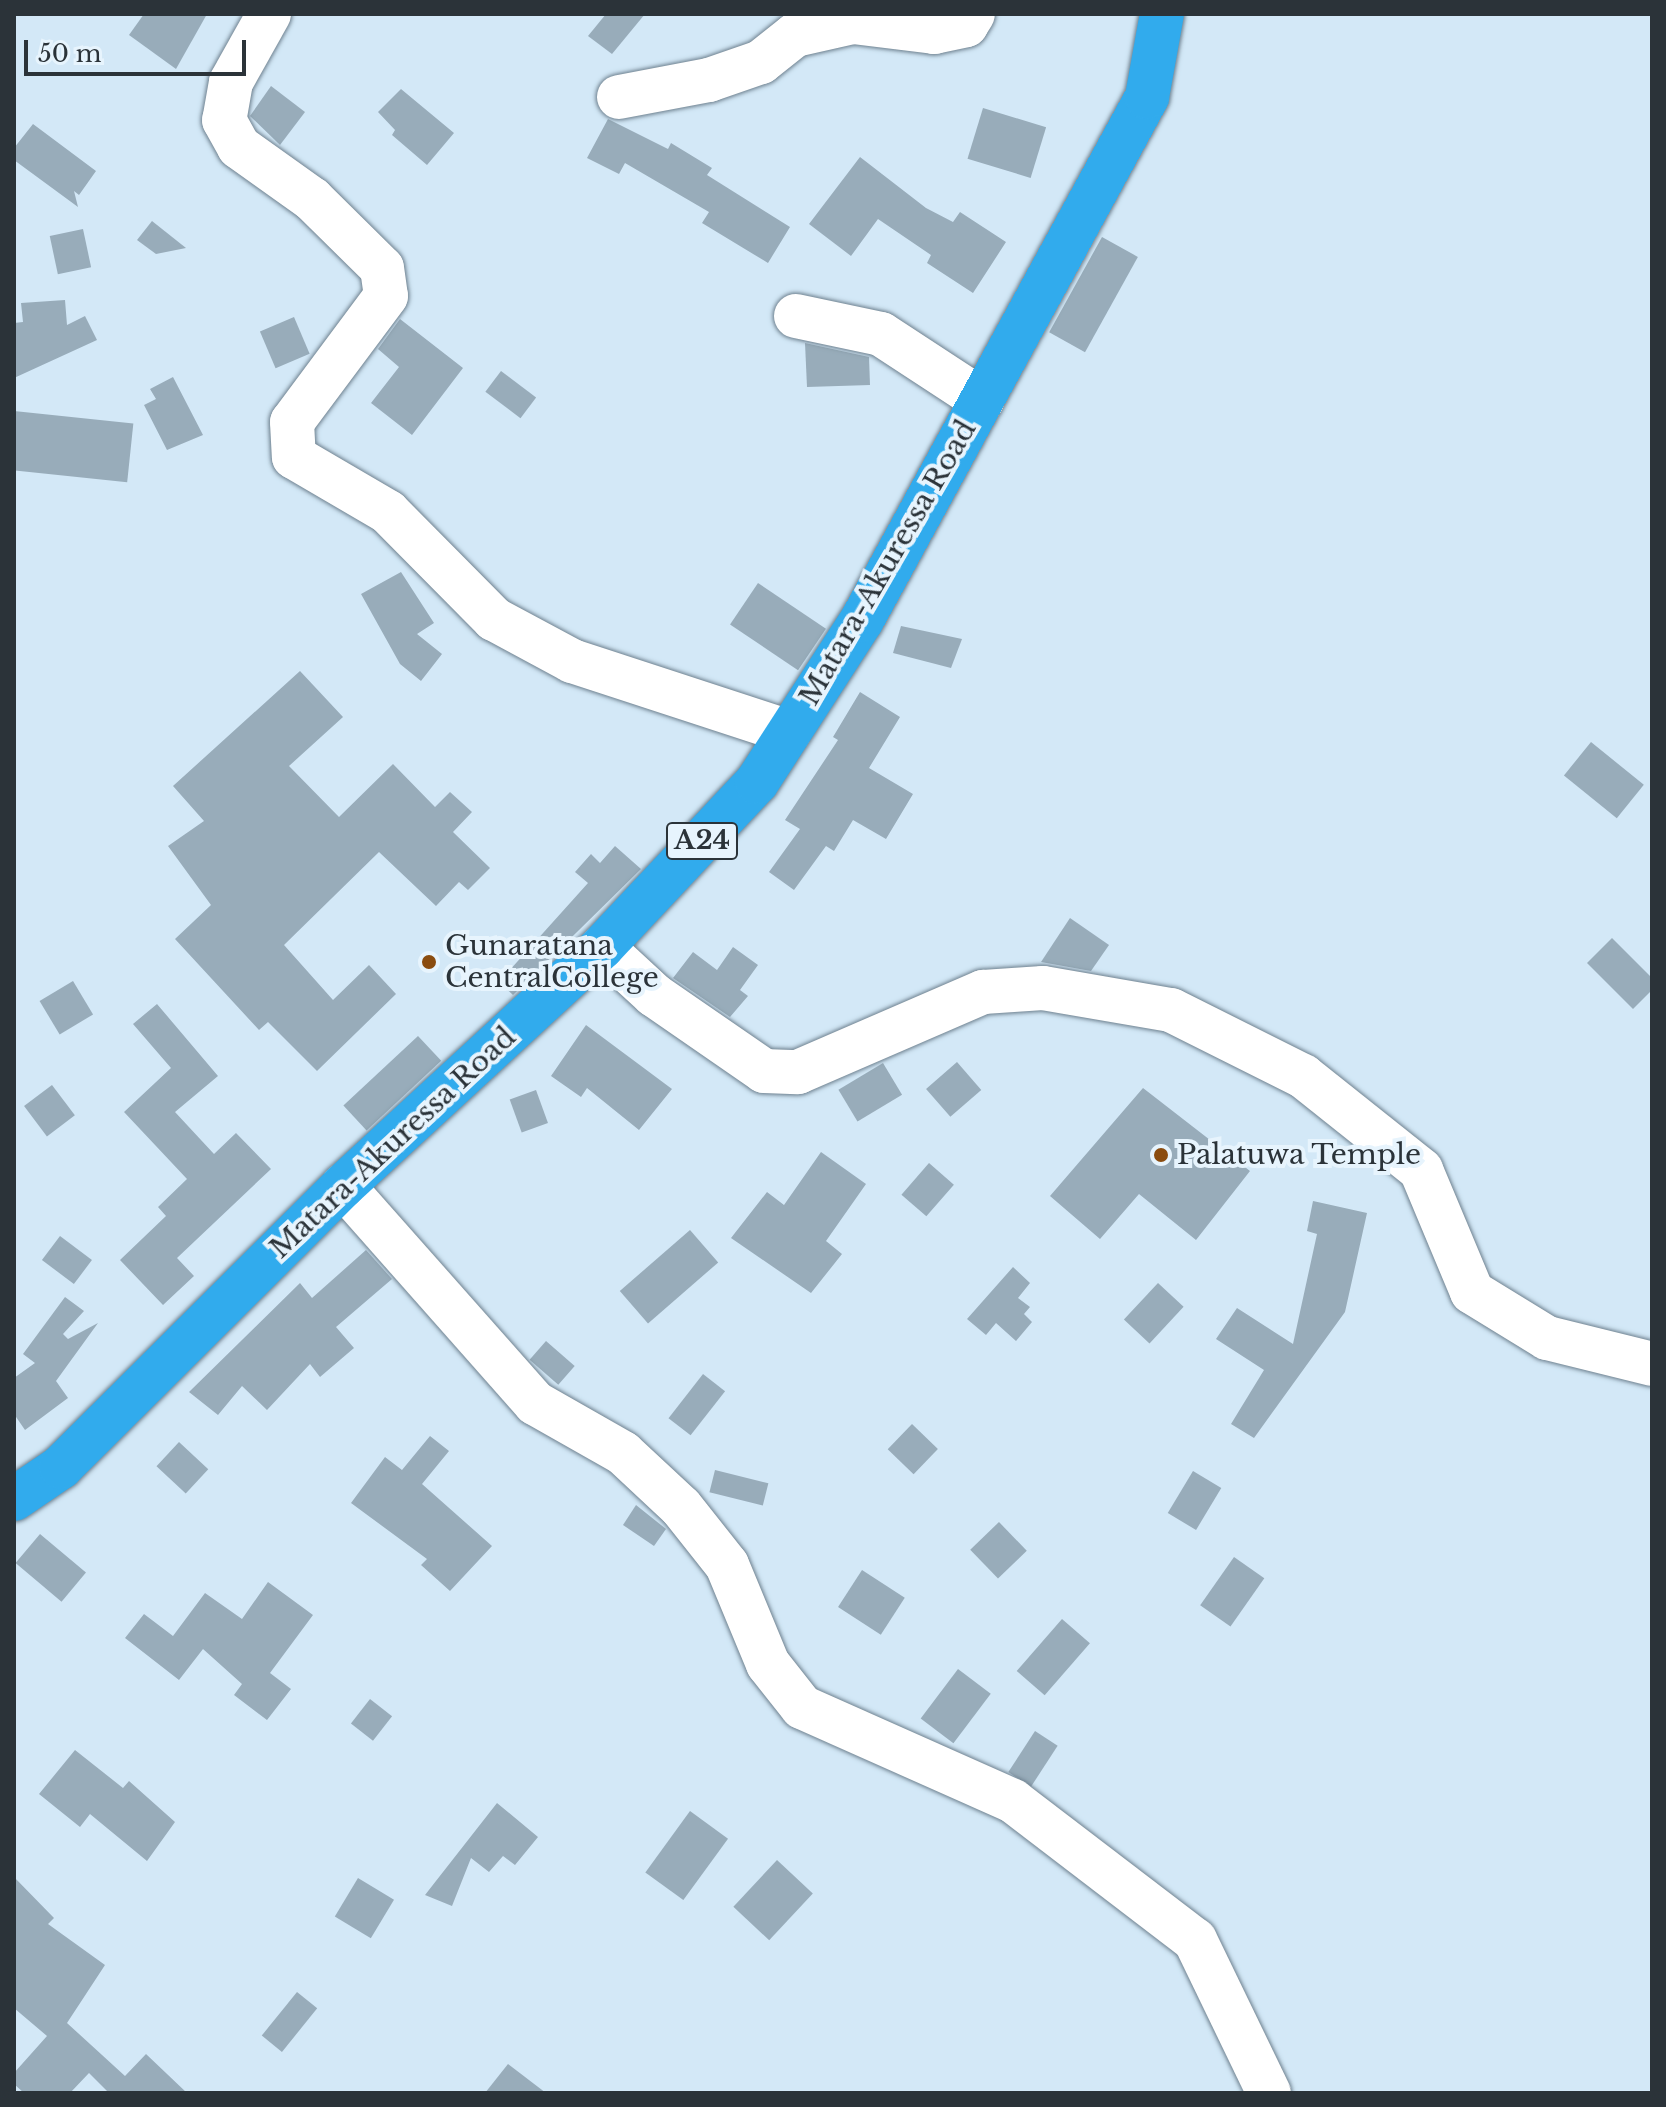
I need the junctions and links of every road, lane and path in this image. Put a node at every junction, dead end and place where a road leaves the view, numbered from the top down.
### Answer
1 (269, 14) edge
2 (973, 14) edge
3 (1162, 14) edge
4 (619, 97) dead end
5 (796, 316) dead end
6 (982, 400) junction
7 (789, 732) junction
8 (602, 947) junction
9 (343, 1186) junction
10 (1652, 1364) edge
11 (14, 1499) edge
12 (1269, 2093) edge

1 - 7 street
2 - 4 street
3 - 6 highway, Matara-Akuressa Road / A24
5 - 6 street
6 - 7 highway, Matara-Akuressa Road / A24
7 - 8 highway, Matara-Akuressa Road / A24
8 - 9 highway, Matara-Akuressa Road / A24
8 - 10 street
9 - 11 highway, Matara-Akuressa Road / A24
9 - 12 street

